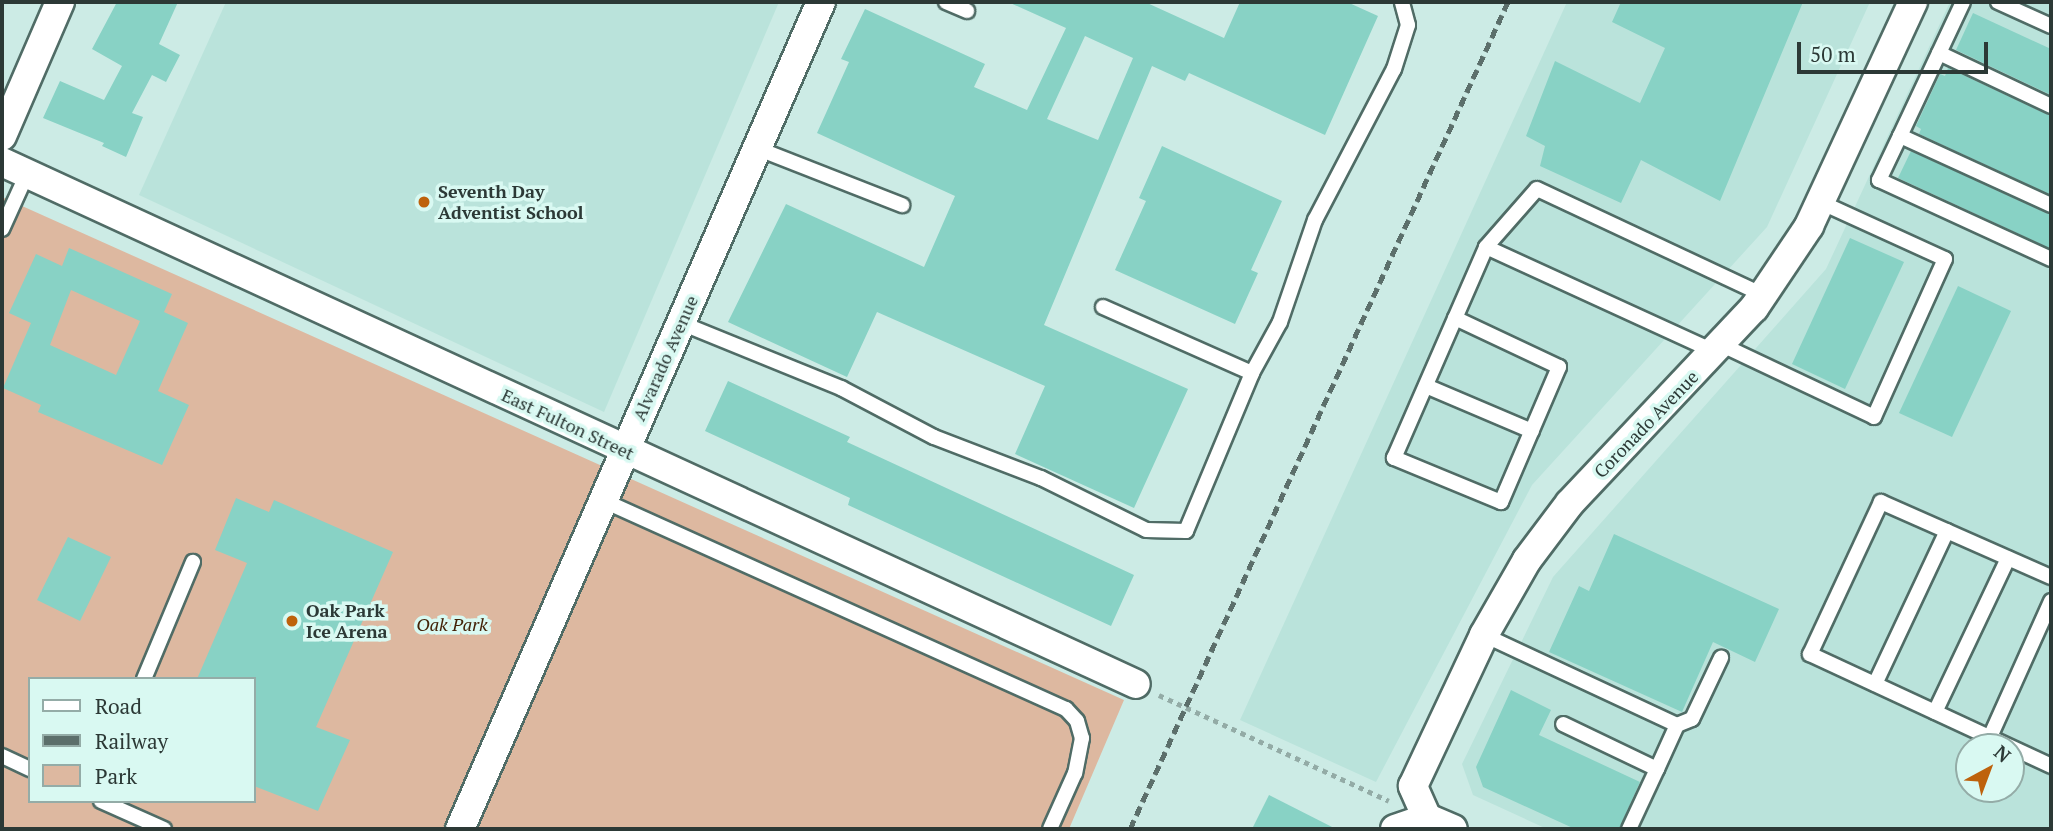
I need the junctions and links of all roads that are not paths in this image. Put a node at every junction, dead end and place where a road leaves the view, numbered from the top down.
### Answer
1 (60, 2) edge
2 (821, 2) edge
3 (946, 2) edge
4 (1402, 2) edge
5 (1913, 2) edge
6 (1963, 2) edge
7 (1998, 2) edge
8 (967, 12) dead end
9 (2051, 26) edge
10 (1939, 53) junction
11 (2051, 106) edge
12 (2, 136) edge
13 (1900, 136) junction
14 (759, 149) junction
15 (14, 168) edge
16 (1820, 202) junction
17 (902, 205) dead end
18 (2051, 205) edge
19 (2, 229) edge
20 (1486, 247) junction
21 (2051, 259) edge
22 (1763, 295) junction
23 (1103, 307) dead end
24 (1455, 318) junction
25 (681, 323) junction
26 (1719, 349) junction
27 (1252, 373) junction
28 (1426, 386) junction
29 (1532, 431) junction
30 (623, 450) junction
31 (602, 500) junction
32 (1947, 531) junction
33 (2008, 558) junction
34 (194, 562) dead end
35 (2051, 578) edge
36 (2051, 601) edge
37 (1484, 635) junction
38 (1721, 658) dead end
39 (145, 677) edge
40 (1136, 684) road end
41 (1875, 684) junction
42 (1935, 712) junction
43 (1563, 724) dead end
44 (1677, 724) junction
45 (1981, 733) edge
46 (1992, 733) edge
47 (2025, 751) edge
48 (2, 756) edge
49 (2050, 761) edge
50 (28, 768) edge
51 (1657, 769) junction
52 (105, 803) edge
53 (1427, 818) junction
54 (163, 829) edge
55 (460, 829) edge
56 (1050, 829) edge
57 (1395, 829) edge
58 (1453, 829) edge
59 (1629, 829) edge

1 - 12 street
2 - 14 street, Alvarado Avenue
3 - 8 lane
4 - 27 lane
5 - 16 street, Coronado Avenue
6 - 10 lane
7 - 9 lane
10 - 11 lane
10 - 13 lane
13 - 18 lane
13 - 21 lane
14 - 17 lane
14 - 25 street, Alvarado Avenue
15 - 19 lane
15 - 30 street, East Fulton Street
16 - 22 street, Coronado Avenue
16 - 26 lane
20 - 22 lane
20 - 24 lane
20 - 26 lane
22 - 26 street, Coronado Avenue
23 - 27 lane
24 - 28 lane
24 - 29 lane
25 - 27 lane
25 - 30 street, Alvarado Avenue
26 - 37 street, Coronado Avenue
28 - 29 lane
28 - 29 lane
30 - 31 street, Alvarado Avenue
30 - 40 street, East Fulton Street
31 - 55 street, Alvarado Avenue
31 - 56 lane
32 - 33 lane
32 - 41 lane
32 - 41 lane
33 - 35 lane
33 - 42 lane
34 - 39 lane
36 - 46 lane
37 - 44 lane
37 - 53 street, Coronado Avenue
38 - 44 lane
41 - 42 lane
42 - 45 lane
43 - 51 lane
44 - 51 lane
47 - 49 lane
48 - 50 lane
51 - 59 lane
52 - 54 lane
53 - 57 street
53 - 58 street

